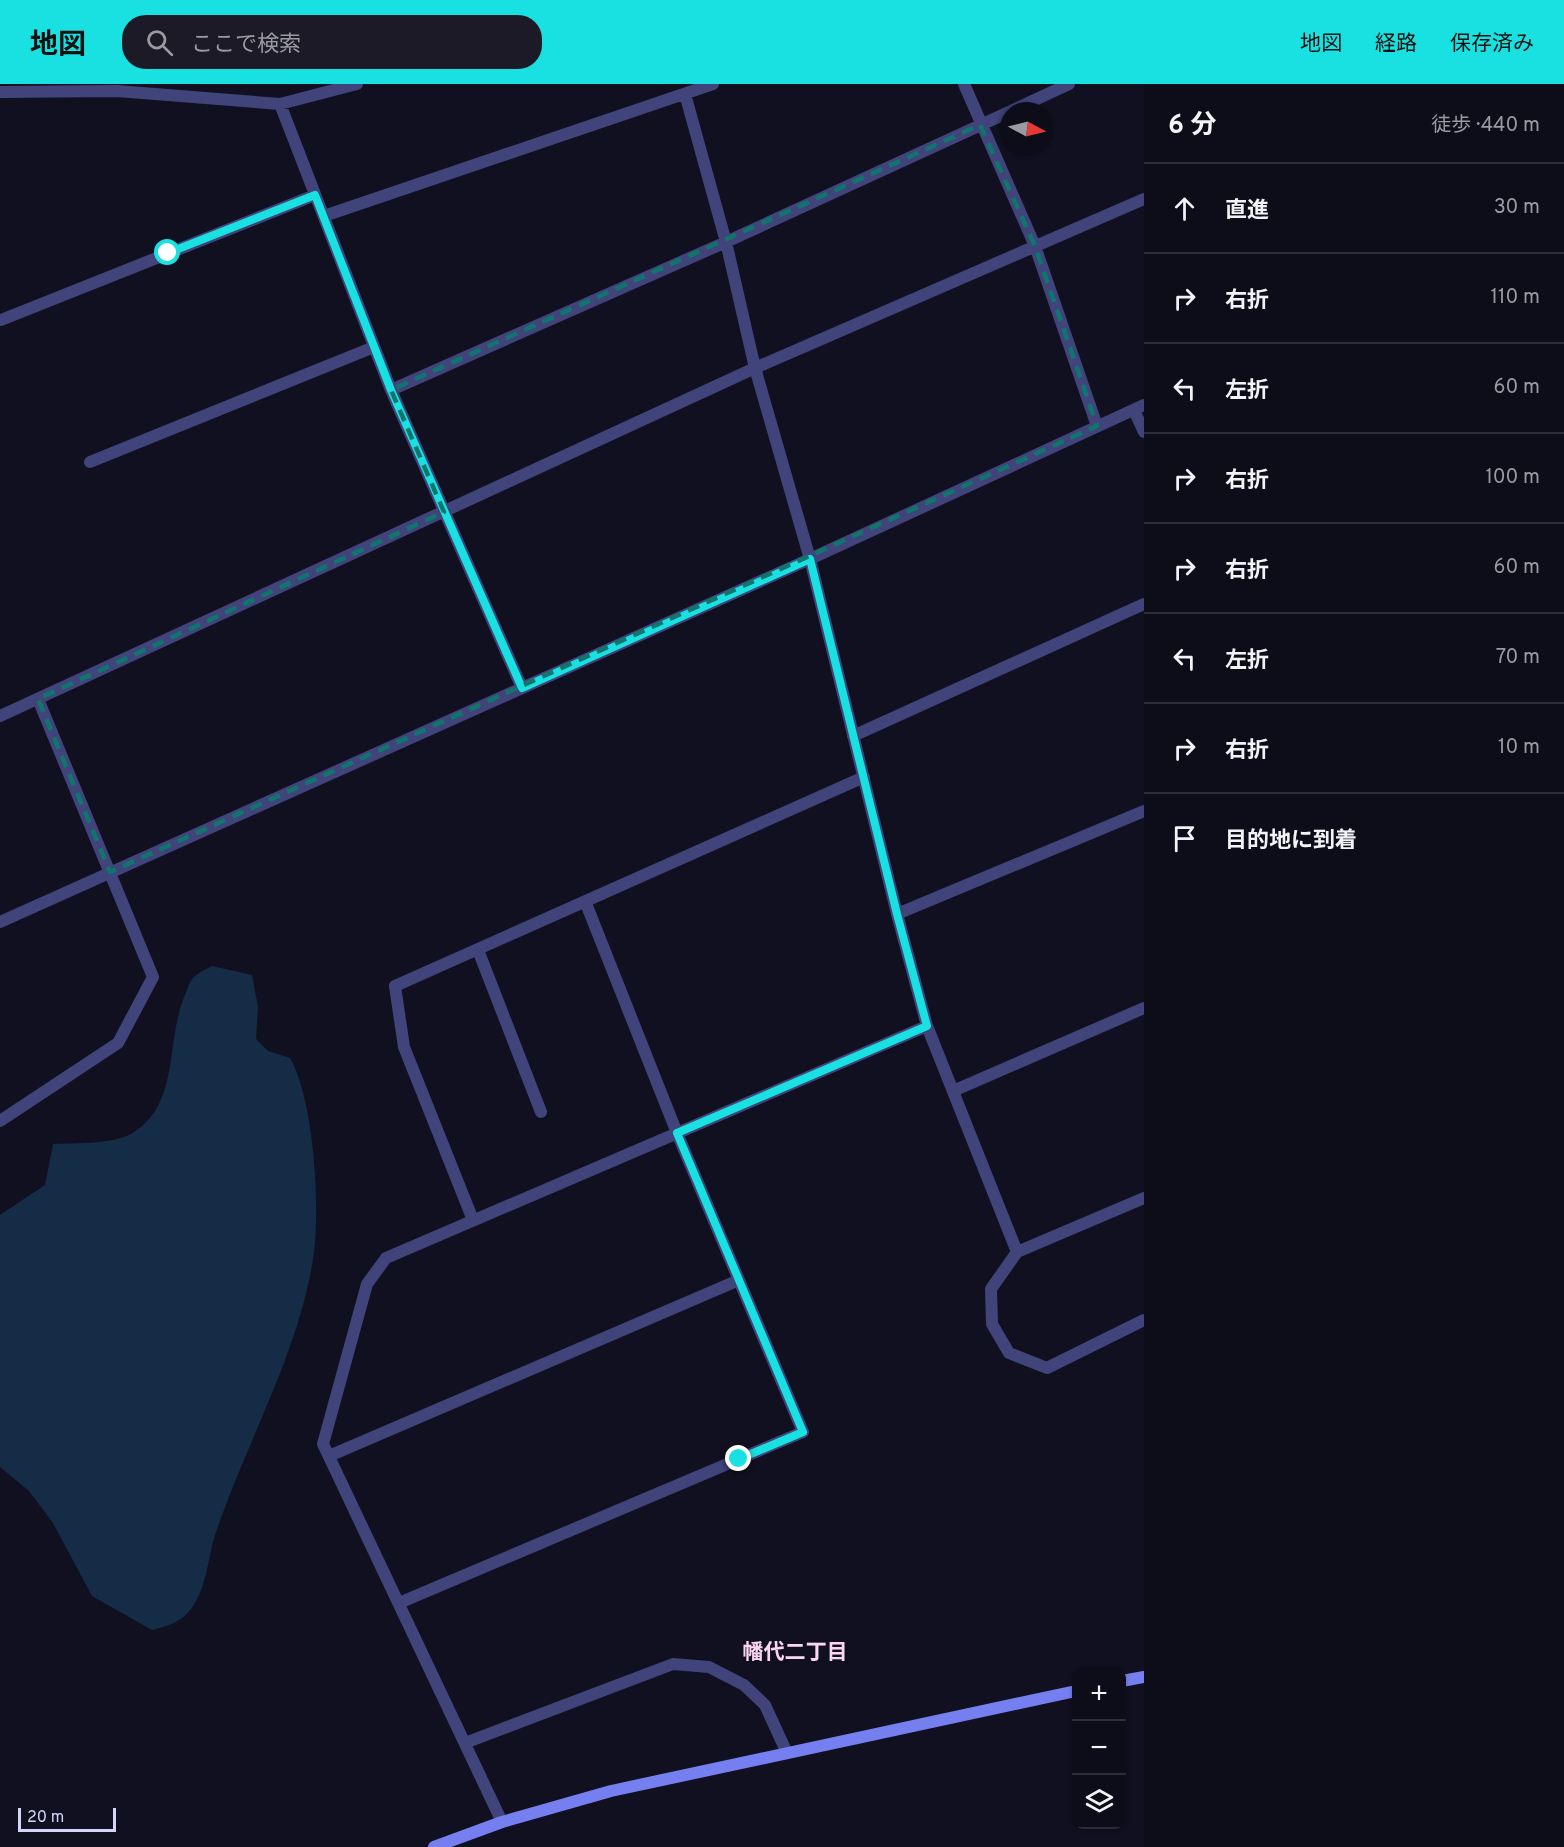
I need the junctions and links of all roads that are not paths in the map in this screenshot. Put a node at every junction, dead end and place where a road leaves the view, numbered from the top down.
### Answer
1 (357, 84) edge
2 (713, 84) edge
3 (964, 84) edge
4 (1069, 84) edge
5 (0, 92) edge
6 (685, 94) junction
7 (1030, 102) edge
8 (280, 104) junction
9 (1000, 116) edge
10 (980, 125) junction
11 (315, 195) junction
12 (1144, 199) edge
13 (324, 216) junction
14 (726, 242) junction
15 (1035, 246) junction
16 (1, 320) edge
17 (374, 347) junction
18 (755, 368) junction
19 (391, 390) junction
20 (1139, 407) edge
21 (1097, 426) junction
22 (1144, 432) edge
23 (90, 462) dead end
24 (444, 512) junction
25 (810, 559) junction
26 (1144, 604) edge
27 (522, 688) junction
28 (38, 699) junction
29 (0, 716) edge
30 (853, 736) junction
31 (864, 777) junction
32 (1144, 811) edge
33 (110, 872) junction
34 (585, 901) junction
35 (897, 914) junction
36 (0, 922) edge
37 (478, 950) junction
38 (1144, 1008) edge
39 (927, 1026) junction
40 (953, 1091) junction
41 (541, 1112) dead end
42 (0, 1121) edge
43 (677, 1133) junction
44 (1144, 1198) edge
45 (474, 1220) junction
46 (1017, 1252) junction
47 (739, 1280) junction
48 (1144, 1320) edge
49 (329, 1456) junction
50 (399, 1603) junction
51 (1144, 1677) edge
52 (1126, 1680) edge
53 (1072, 1692) edge
54 (465, 1743) junction
55 (787, 1754) junction
56 (502, 1822) junction
57 (434, 1847) edge

1 - 8 street
2 - 6 street
3 - 10 street
4 - 7 street
5 - 8 street
6 - 13 street
6 - 14 street
8 - 11 street
9 - 10 street
10 - 14 street
10 - 15 street
11 - 13 street
11 - 16 street
12 - 15 street
13 - 17 street
14 - 18 street
14 - 19 street
15 - 18 street
15 - 21 street
17 - 19 street
17 - 23 street
18 - 24 street
18 - 25 street
19 - 24 street
20 - 21 street
20 - 22 street
21 - 25 street
24 - 27 street
24 - 28 street
25 - 27 street
25 - 30 street
26 - 30 street
27 - 33 street
28 - 29 street
28 - 33 street
30 - 31 street
31 - 34 street
31 - 35 street
32 - 35 street
33 - 36 street
33 - 42 street
34 - 37 street
34 - 43 street
35 - 39 street
37 - 41 street
37 - 45 street
38 - 40 street
39 - 40 street
39 - 43 street
40 - 46 street
43 - 45 street
43 - 47 street
44 - 46 street
45 - 49 street
46 - 48 street
47 - 49 street
47 - 50 street
49 - 50 street
50 - 54 street
51 - 52 street
53 - 55 street
54 - 55 street
54 - 56 street
55 - 56 street
56 - 57 street

